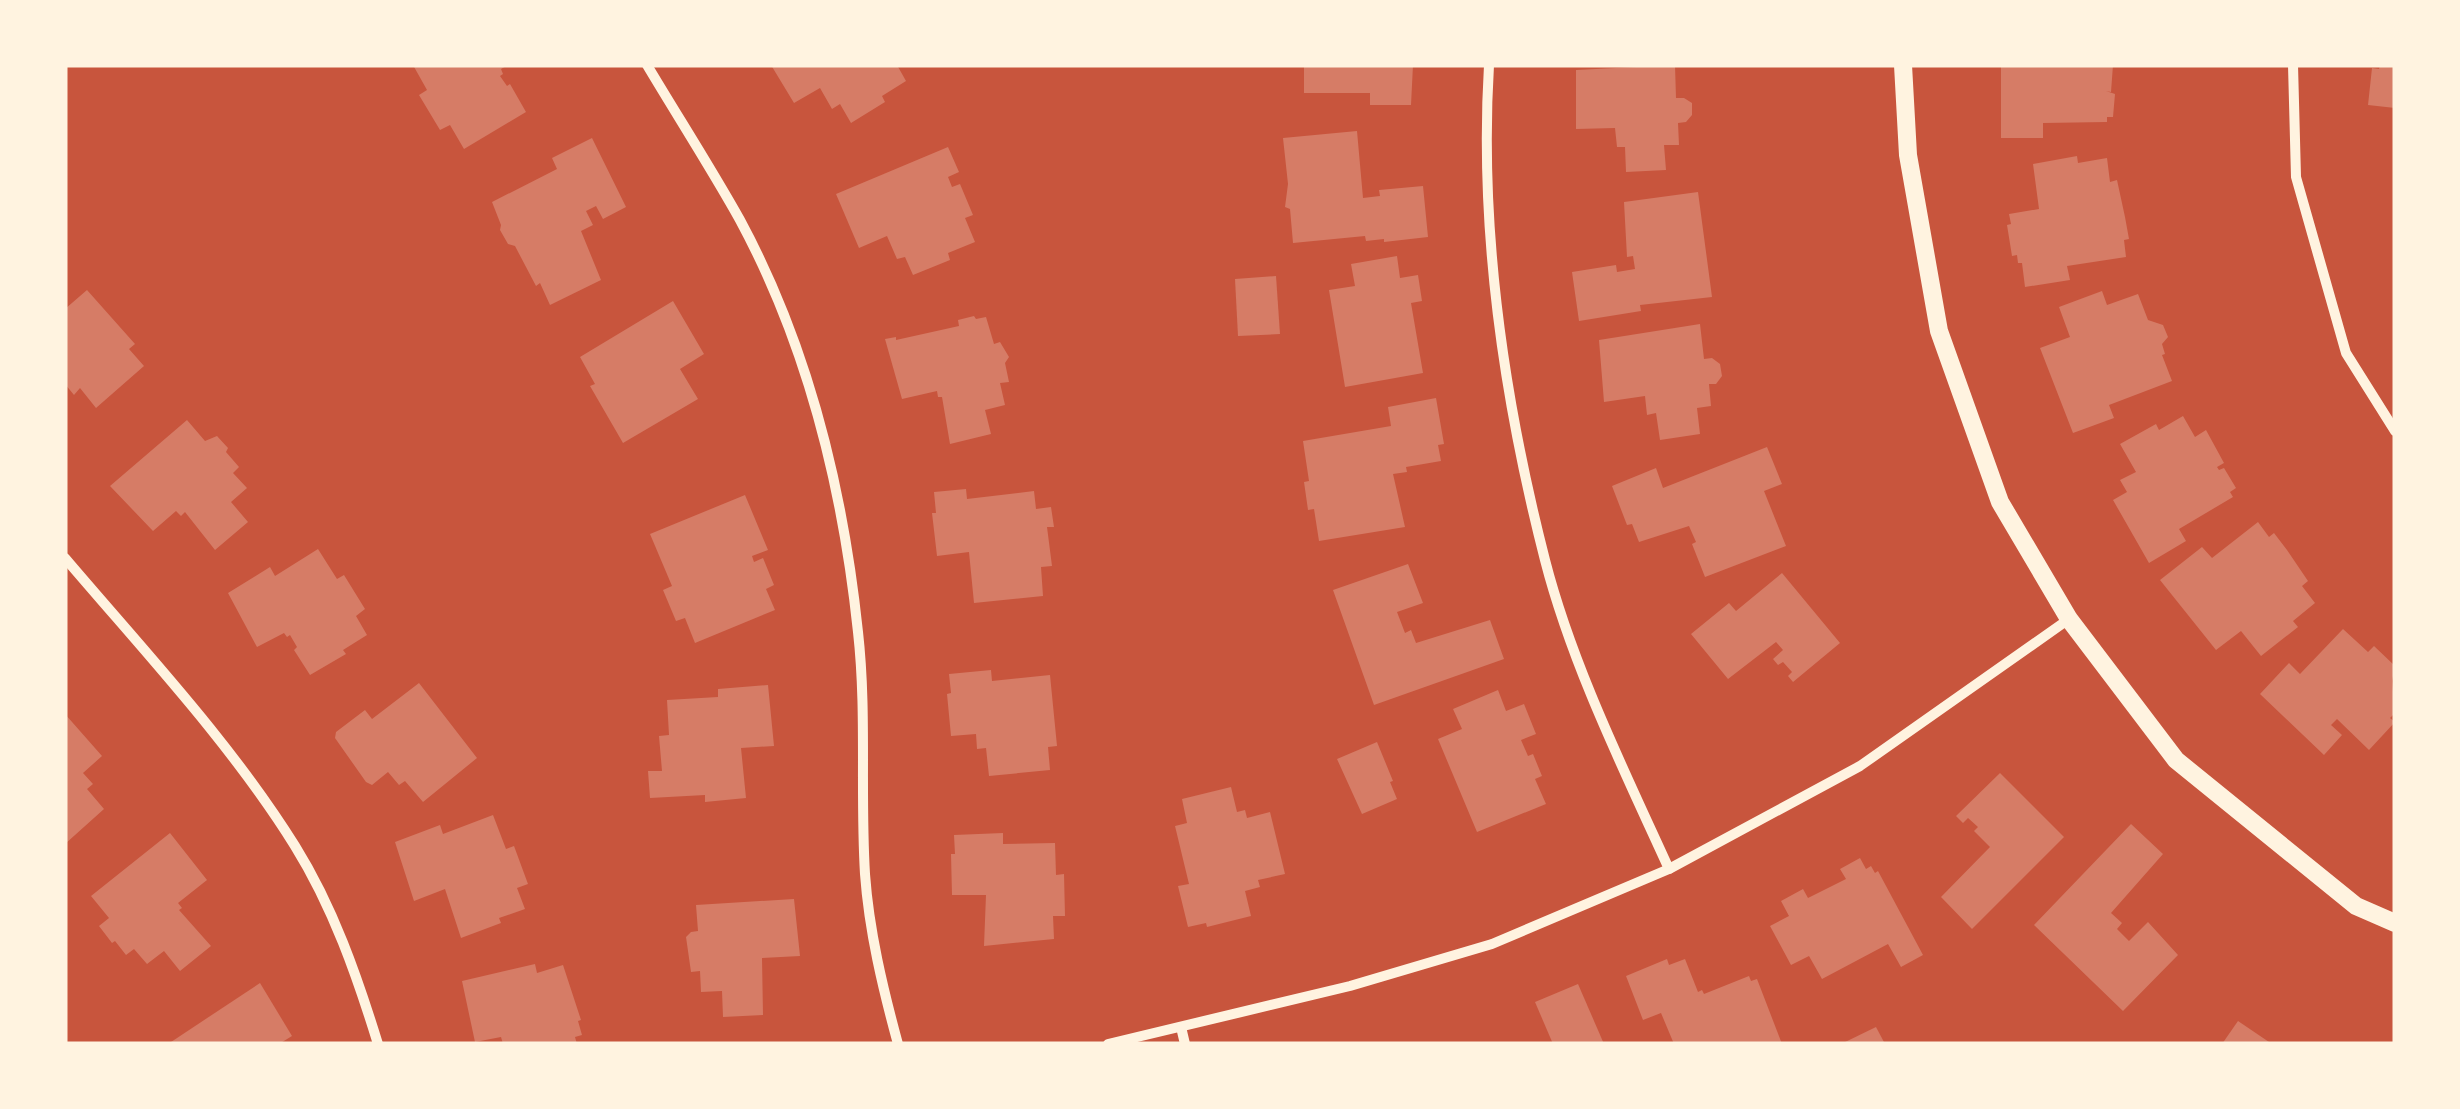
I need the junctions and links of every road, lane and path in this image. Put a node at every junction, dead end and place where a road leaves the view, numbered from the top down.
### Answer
1 (646, 65) edge
2 (1489, 65) edge
3 (1903, 65) edge
4 (2293, 65) edge
5 (2395, 431) edge
6 (65, 558) edge
7 (2069, 619) junction
8 (1669, 869) junction
9 (2395, 923) edge
10 (1181, 1027) junction
11 (378, 1044) edge
12 (898, 1044) edge
13 (1108, 1044) edge
14 (1185, 1044) edge

1 - 12 street
2 - 8 street
3 - 7 street
4 - 5 street
6 - 11 street
7 - 8 street
7 - 9 street
8 - 10 street
10 - 13 street
10 - 14 street

